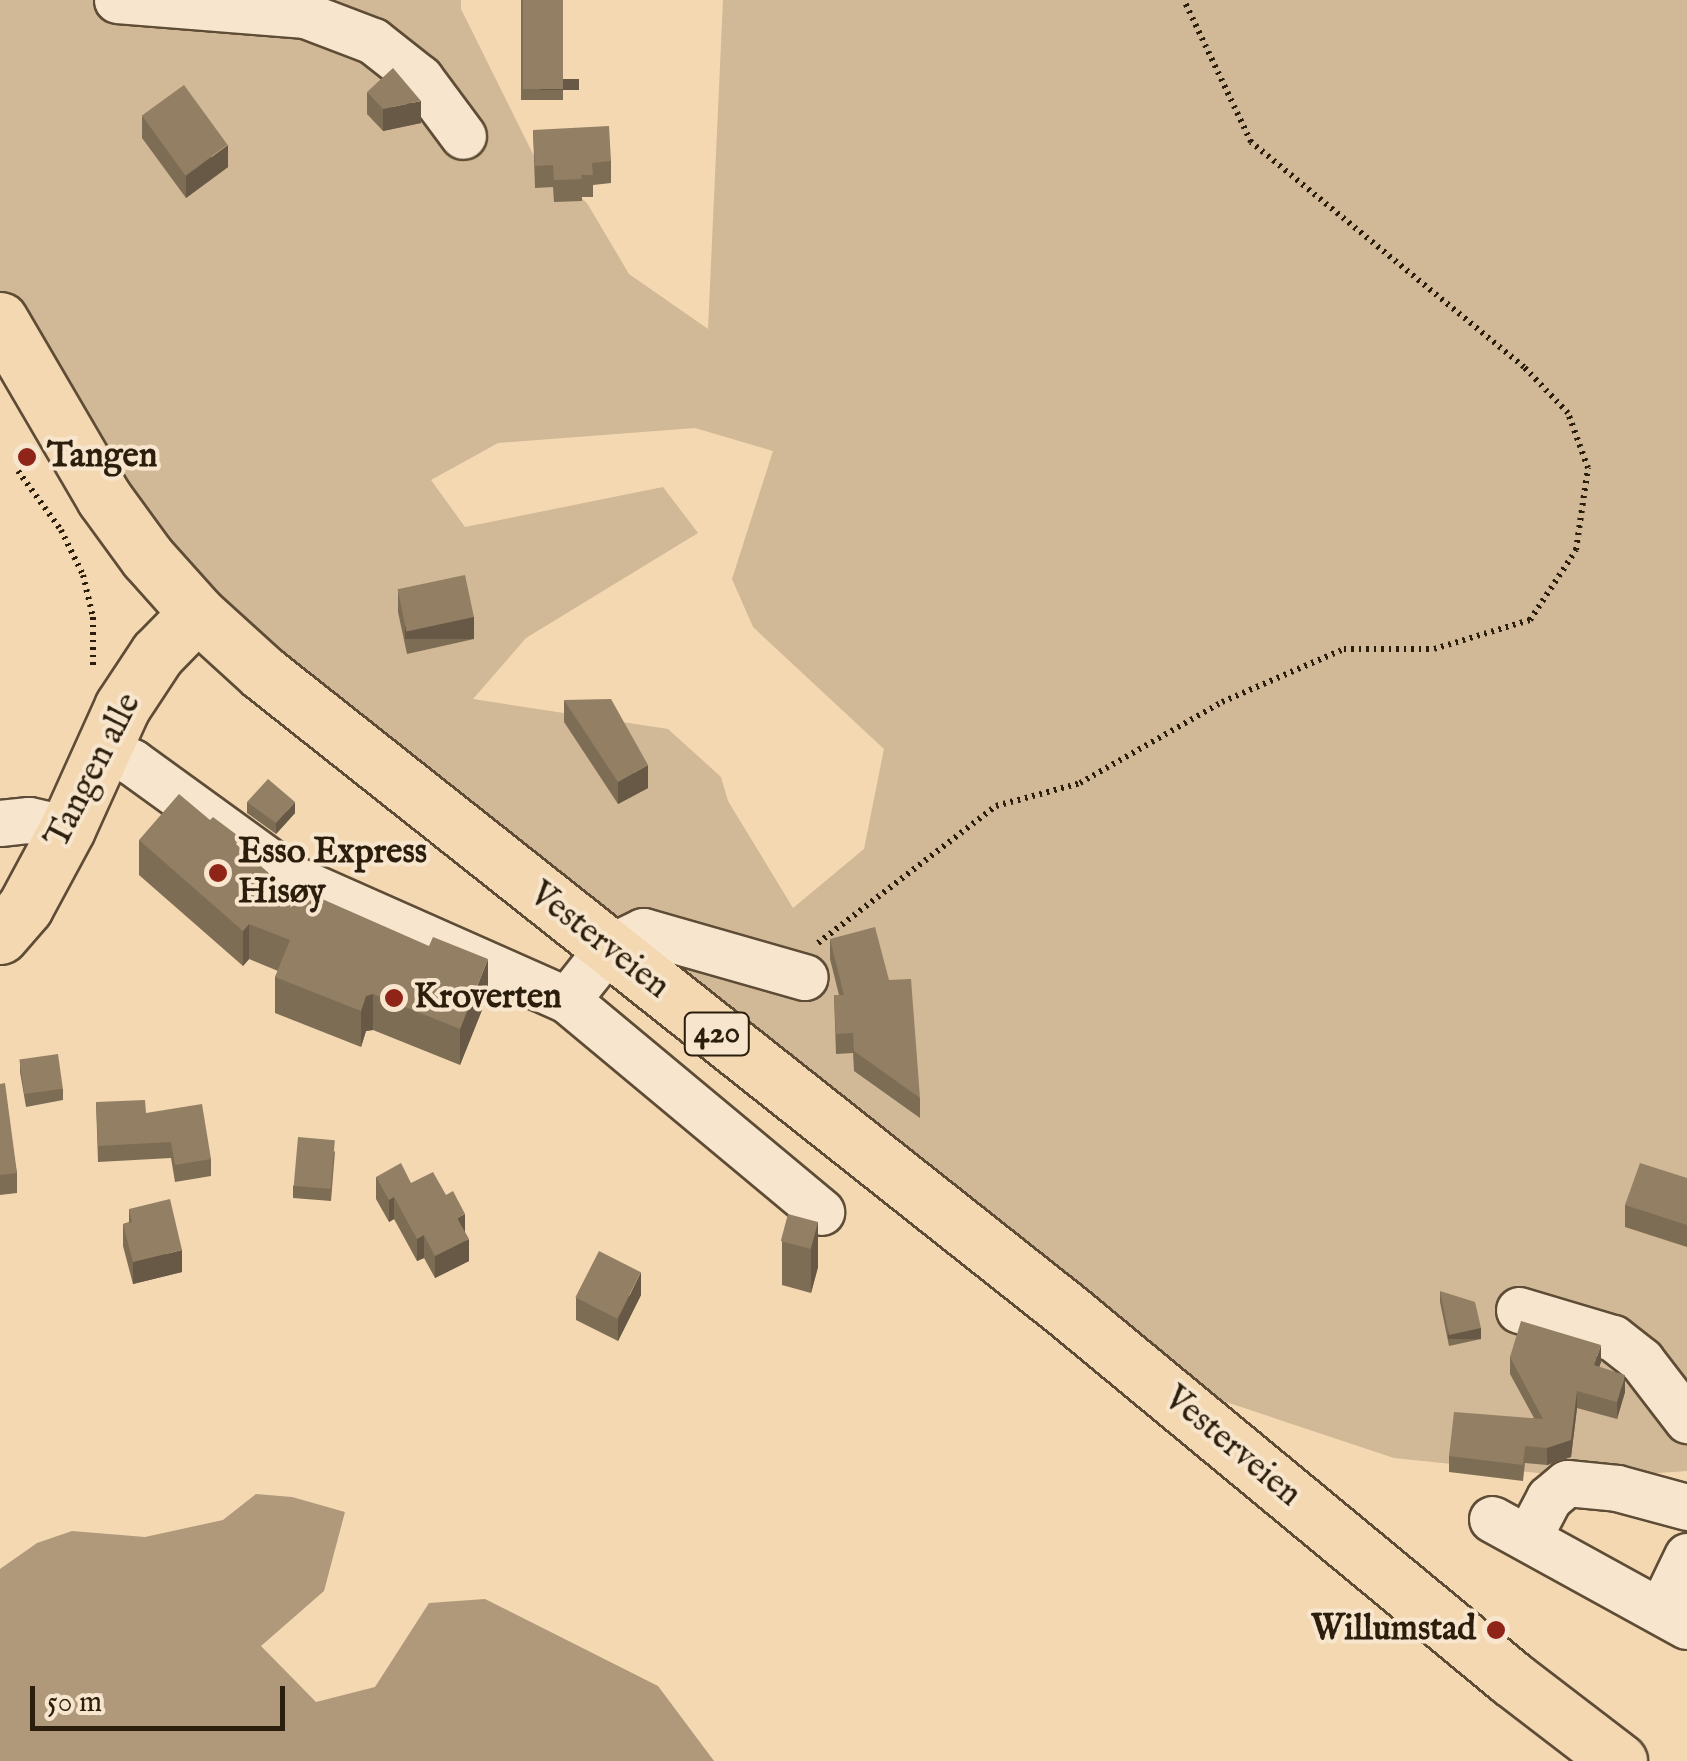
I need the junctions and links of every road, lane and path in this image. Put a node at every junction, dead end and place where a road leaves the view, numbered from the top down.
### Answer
1 (117, 0) edge
2 (1184, 0) edge
3 (463, 136) dead end
4 (0, 320) edge
5 (18, 471) dead end
6 (197, 613) junction
7 (93, 667) dead end
8 (103, 749) junction
9 (0, 824) edge
10 (67, 829) junction
11 (0, 936) edge
12 (608, 948) junction
13 (794, 975) joint
14 (567, 1000) junction
15 (820, 1212) dead end
16 (1519, 1310) dead end
17 (1687, 1420) edge
18 (1687, 1507) edge
19 (1687, 1556) edge
20 (1674, 1618) edge
21 (1512, 1679) junction
22 (1593, 1761) edge
23 (1619, 1761) edge

1 - 3 street
2 - 13 path
4 - 6 main road, Vesterveien / 420
5 - 7 path
6 - 8 main road, Tangen alle
6 - 12 main road, Vesterveien / 420
8 - 10 main road, Tangen alle
8 - 14 street
9 - 10 street
10 - 11 main road, Tangen alle
12 - 13 street
12 - 14 street
12 - 21 main road, Vesterveien / 420
14 - 15 street
16 - 17 street
18 - 20 street
19 - 20 street
21 - 22 main road, Vesterveien / 420
21 - 23 main road, Vesterveien / 420

